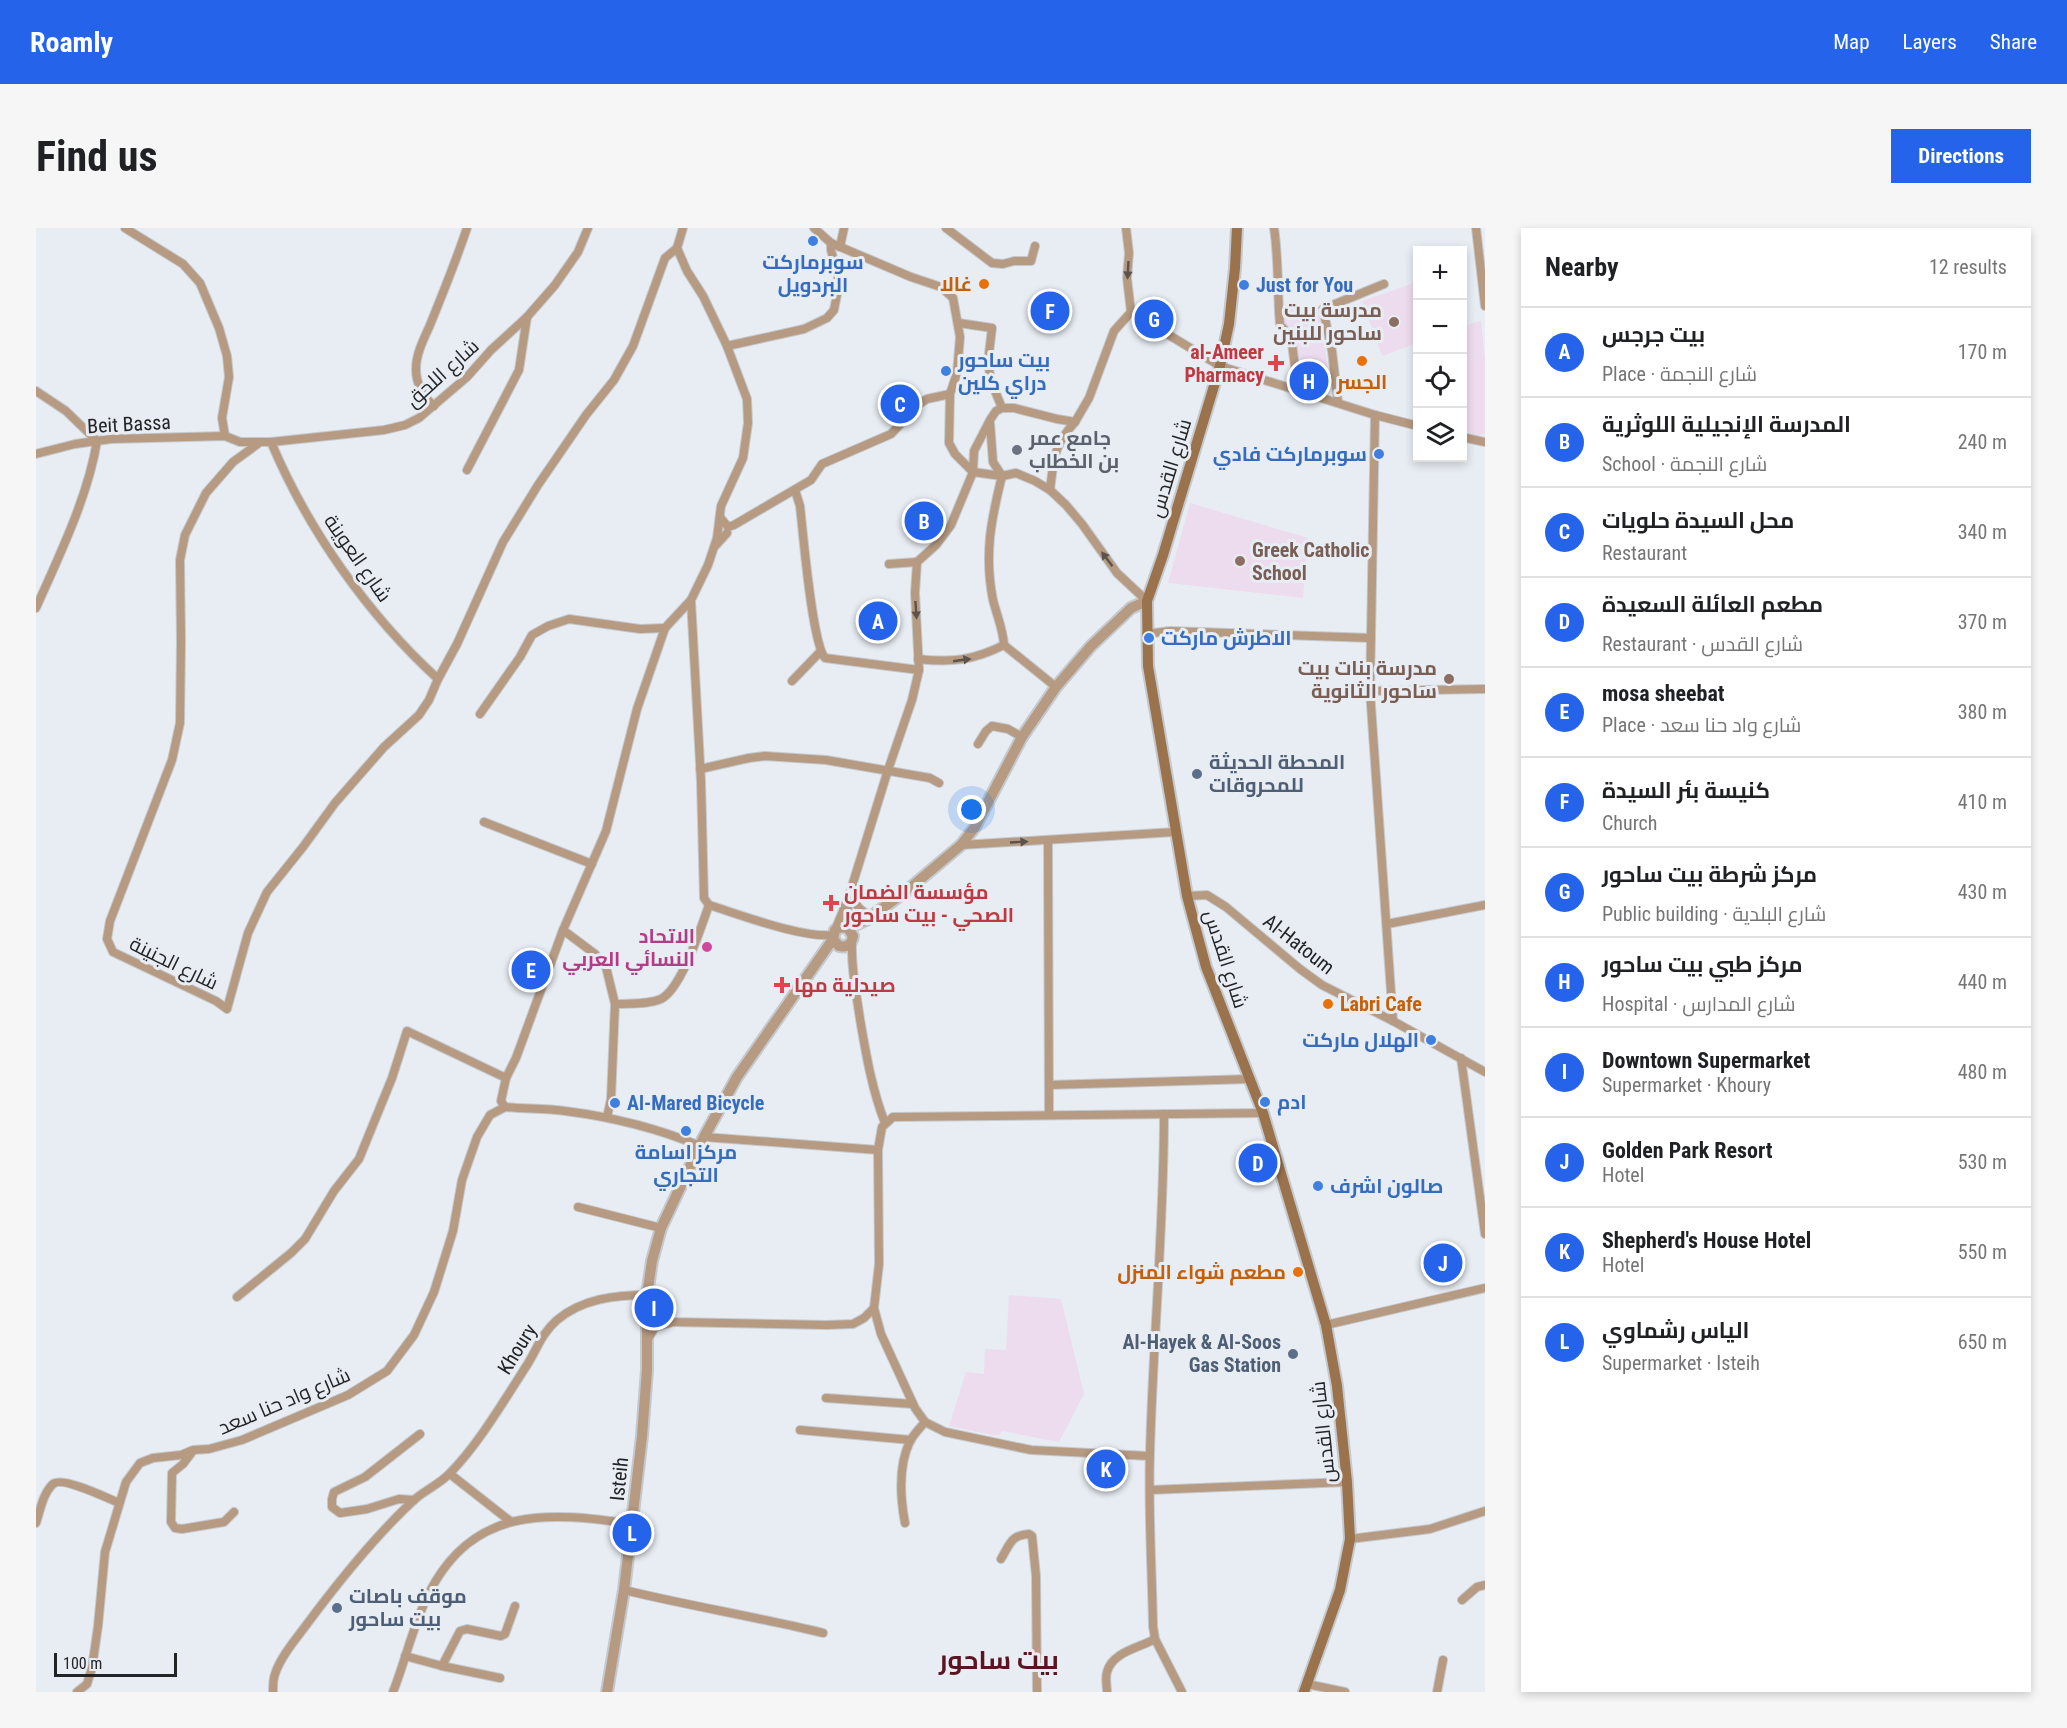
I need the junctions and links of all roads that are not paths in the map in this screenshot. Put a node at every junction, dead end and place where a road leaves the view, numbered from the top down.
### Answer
1 (125, 228) edge
2 (467, 228) edge
3 (588, 228) edge
4 (683, 228) edge
5 (814, 228) edge
6 (844, 228) edge
7 (946, 228) edge
8 (1126, 228) edge
9 (1237, 228) edge
10 (1274, 228) edge
11 (1476, 228) edge
12 (831, 243) junction
13 (1035, 246) dead end
14 (840, 247) junction
15 (677, 248) junction
16 (1384, 284) dead end
17 (1485, 306) edge
18 (1131, 312) junction
19 (527, 317) junction
20 (959, 323) junction
21 (727, 346) junction
22 (1220, 366) junction
23 (1298, 390) junction
24 (36, 391) edge
25 (950, 394) junction
26 (1338, 402) junction
27 (434, 406) junction
28 (1002, 408) junction
29 (1375, 415) junction
30 (990, 420) junction
31 (1076, 422) junction
32 (1413, 425) edge
33 (225, 436) junction
34 (1467, 438) edge
35 (97, 441) junction
36 (271, 442) junction
37 (1485, 442) edge
38 (259, 443) junction
39 (36, 454) edge
40 (467, 470) dead end
41 (973, 472) junction
42 (1002, 476) junction
43 (795, 490) junction
44 (1050, 490) junction
45 (719, 516) junction
46 (729, 528) junction
47 (717, 533) junction
48 (713, 548) junction
49 (917, 562) junction
50 (889, 564) dead end
51 (691, 600) junction
52 (1147, 601) junction
53 (36, 608) edge
54 (665, 628) junction
55 (1146, 634) junction
56 (1371, 638) junction
57 (1004, 645) junction
58 (820, 652) junction
59 (918, 659) junction
60 (919, 670) junction
61 (438, 679) junction
62 (792, 681) dead end
63 (1056, 687) junction
64 (1485, 689) edge
65 (1370, 691) junction
66 (480, 714) dead end
67 (1022, 737) junction
68 (978, 744) dead end
69 (700, 769) junction
70 (888, 770) junction
71 (939, 783) dead end
72 (484, 822) dead end
73 (975, 827) junction
74 (1175, 832) junction
75 (1048, 840) junction
76 (989, 843) junction
77 (961, 845) junction
78 (592, 864) junction
79 (849, 896) junction
80 (1187, 896) junction
81 (709, 905) junction
82 (1485, 905) edge
83 (870, 918) junction
84 (1387, 924) junction
85 (848, 928) junction
86 (563, 930) junction
87 (834, 935) junction
88 (852, 940) junction
89 (842, 947) junction
90 (853, 973) junction
91 (615, 1004) junction
92 (1394, 1021) junction
93 (1461, 1058) junction
94 (1485, 1072) edge
95 (506, 1078) junction
96 (1250, 1079) junction
97 (1049, 1085) junction
98 (505, 1107) junction
99 (1263, 1113) junction
100 (1049, 1114) junction
101 (1164, 1114) junction
102 (607, 1117) junction
103 (885, 1123) junction
104 (702, 1142) junction
105 (878, 1150) junction
106 (578, 1207) dead end
107 (661, 1228) junction
108 (1485, 1234) edge
109 (1485, 1288) edge
110 (646, 1295) junction
111 (237, 1297) dead end
112 (874, 1308) junction
113 (646, 1310) junction
114 (671, 1323) junction
115 (1326, 1325) junction
116 (648, 1340) junction
117 (826, 1398) dead end
118 (913, 1404) junction
119 (925, 1422) junction
120 (800, 1430) dead end
121 (420, 1434) dead end
122 (911, 1440) junction
123 (193, 1450) junction
124 (1149, 1456) junction
125 (450, 1473) junction
126 (1347, 1482) junction
127 (1150, 1490) junction
128 (414, 1500) junction
129 (119, 1503) junction
130 (1485, 1511) edge
131 (234, 1512) dead end
132 (510, 1521) junction
133 (904, 1522) dead end
134 (36, 1523) edge
135 (633, 1524) junction
136 (1350, 1539) junction
137 (1001, 1559) dead end
138 (1485, 1586) edge
139 (624, 1590) junction
140 (1462, 1600) dead end
141 (515, 1606) dead end
142 (823, 1633) dead end
143 (1155, 1639) junction
144 (405, 1656) junction
145 (1443, 1660) dead end
146 (442, 1666) junction
147 (500, 1678) dead end
148 (1306, 1688) edge
149 (77, 1692) edge
150 (273, 1692) edge
151 (393, 1692) edge
152 (607, 1692) edge
153 (1037, 1692) edge
154 (1107, 1692) edge
155 (1182, 1692) edge
156 (1346, 1692) edge
157 (1437, 1692) edge

1 - 33 street
2 - 27 street
3 - 19 street, شارع اللحق
4 - 15 street
5 - 12 street
6 - 14 street
7 - 13 street
8 -> 18 street
9 - 22 main road, شارع القدس
10 - 23 street
11 - 17 street
12 - 14 street
12 - 21 street
14 - 20 street
15 - 21 street
15 - 61 street
16 - 26 street
18 - 22 street
18 - 31 street
19 - 27 street, شارع اللحق
19 - 40 street
20 - 25 street
20 - 28 street
21 - 45 street
22 - 23 street
22 - 52 main road, شارع القدس
23 - 26 street
24 - 35 street
25 - 41 street
25 - 43 street
26 - 29 street
27 - 36 street, شارع اللحق
28 - 30 street
28 - 31 street
29 - 32 street
29 - 56 street
30 - 41 street
30 - 42 street
31 - 44 street
33 - 35 street, Beit Bassa
33 - 38 street, شارع اللحق
34 - 37 street
35 - 39 street, Beit Bassa
35 - 53 street
36 - 38 street, شارع اللحق
36 - 61 street, شارع العوينة
38 - 61 street, شارع الجنينة
41 - 42 street
41 - 49 street
42 - 44 street
42 - 57 street
43 - 46 street
43 - 58 street
52 -> 44 street
45 - 46 street
45 - 47 street
46 - 47 street
46 - 48 street
47 - 48 street
48 - 51 street
49 - 50 street
49 -> 59 street
51 - 54 street
51 - 69 street
52 - 55 main road, شارع القدس
52 - 63 street
54 - 66 street
54 - 78 street
55 - 56 street
55 - 74 main road, شارع القدس
56 - 65 street
59 -> 57 street
57 - 63 street
58 - 60 street
58 - 62 street
59 - 60 street
60 - 70 street
63 - 67 street
64 - 65 street
65 - 84 street
67 - 68 street
67 - 73 street
69 - 70 street
69 - 81 street
70 - 71 street
70 - 79 street
72 - 78 street
73 - 76 street
73 - 77 street
74 - 75 street
74 - 80 main road, شارع القدس
76 -> 75 street
75 - 97 street
76 - 77 street
77 - 83 street
78 - 86 street
79 - 83 street
79 - 85 street
79 - 87 street
80 - 92 street, Al-Hatoum
80 - 96 main road, شارع القدس
81 - 87 street
81 - 91 street
82 - 84 street
83 - 85 street
83 - 88 street
84 - 92 street
85 - 87 street
85 - 88 street
86 - 91 street
86 - 95 street
87 - 89 street
87 - 104 street, Isteih
88 - 89 street
88 - 90 street
89 - 90 street
90 - 103 street
91 - 102 street
92 - 93 street, Al-Hatoum
93 - 94 street, Al-Hatoum
93 - 108 street
95 - 98 street
95 - 111 street
96 - 97 street
96 - 99 main road, شارع القدس
97 - 100 street
98 - 102 street
98 - 123 street, شارع واد حنا سعد
99 - 101 street
99 - 115 main road, شارع القدس
100 - 101 street
100 - 103 street
101 - 124 street
102 - 104 street
103 - 105 street
104 - 105 street
104 - 107 street, Isteih
105 - 112 street
106 - 107 street
107 - 110 street, Isteih
109 - 115 street
110 - 113 street, Isteih
110 - 125 street, Khoury
112 - 114 street
112 - 118 street
113 - 114 street
113 - 116 street, Isteih
114 - 116 street
115 - 126 main road, شارع القدس
116 - 135 street, Isteih
117 - 118 street
118 - 119 street
119 - 122 street
119 - 124 street
120 - 122 street
121 - 128 street
122 - 133 street
123 - 129 street, شارع واد حنا سعد
123 - 131 street
124 - 127 street
125 - 128 street, Khoury
125 - 132 street
126 - 127 street
126 - 136 main road, شارع القدس
127 - 143 street
128 - 150 street, Khoury
129 - 134 street
129 - 149 street, شارع واد حنا سعد
130 - 136 street
132 - 135 street
132 - 144 street
135 - 139 street, Isteih
136 - 148 main road, شارع القدس
137 - 153 street
138 - 140 street
139 - 142 street
139 - 152 street, Isteih
141 - 146 street
143 - 154 street
143 - 155 street
144 - 146 street
144 - 151 street
145 - 157 street
146 - 147 street
148 - 156 street

